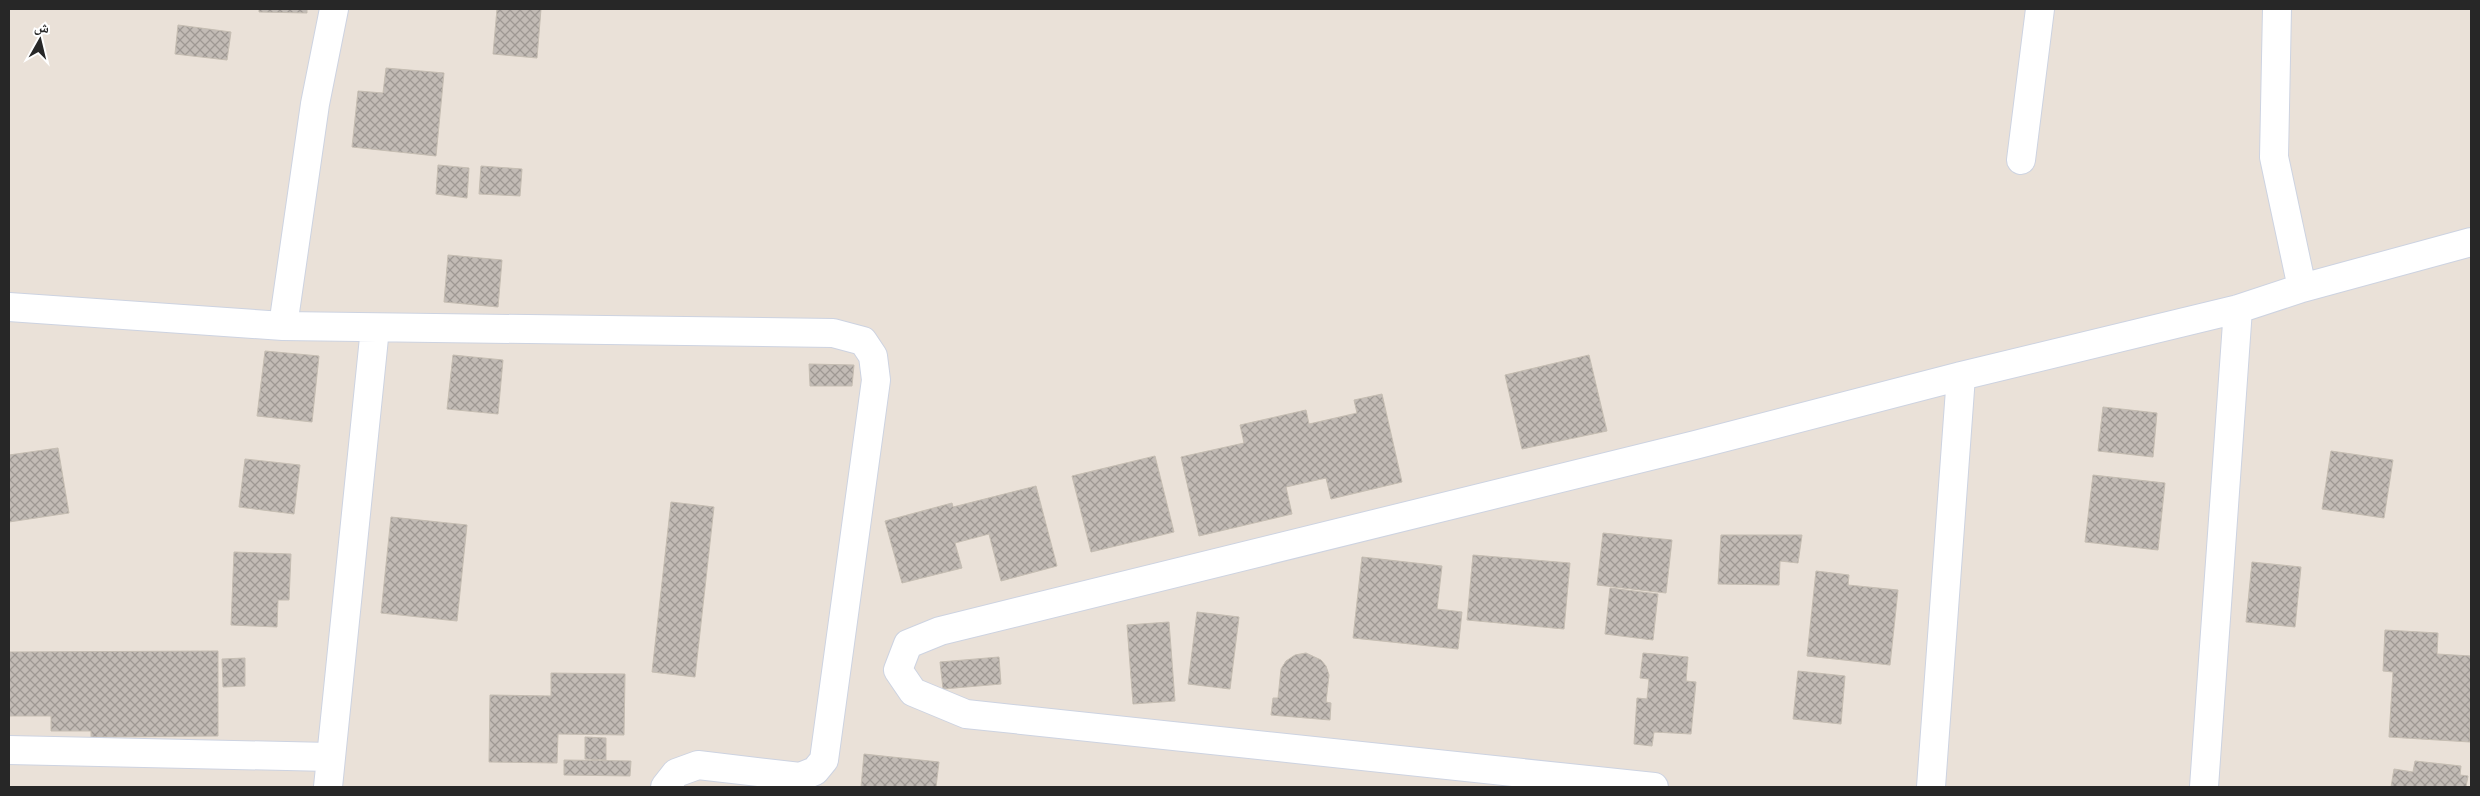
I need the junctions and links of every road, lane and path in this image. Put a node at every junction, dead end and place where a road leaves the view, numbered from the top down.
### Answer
1 (334, 9) edge
2 (2040, 9) edge
3 (2277, 9) edge
4 (2021, 160) dead end
5 (2471, 242) edge
6 (2302, 288) junction
7 (9, 307) edge
8 (2238, 309) junction
9 (283, 326) junction
10 (375, 328) junction
11 (1961, 376) junction
12 (9, 750) edge
13 (330, 757) junction
14 (328, 787) edge
15 (666, 787) edge
16 (1654, 787) edge
17 (1931, 787) edge
18 (2204, 787) edge

1 - 9 street
2 - 4 street
3 - 6 street
5 - 6 street
6 - 8 street
7 - 9 street
8 - 11 street
8 - 18 street
9 - 10 street
10 - 13 street
10 - 15 street
11 - 16 street
11 - 17 street
12 - 13 street
13 - 14 street

